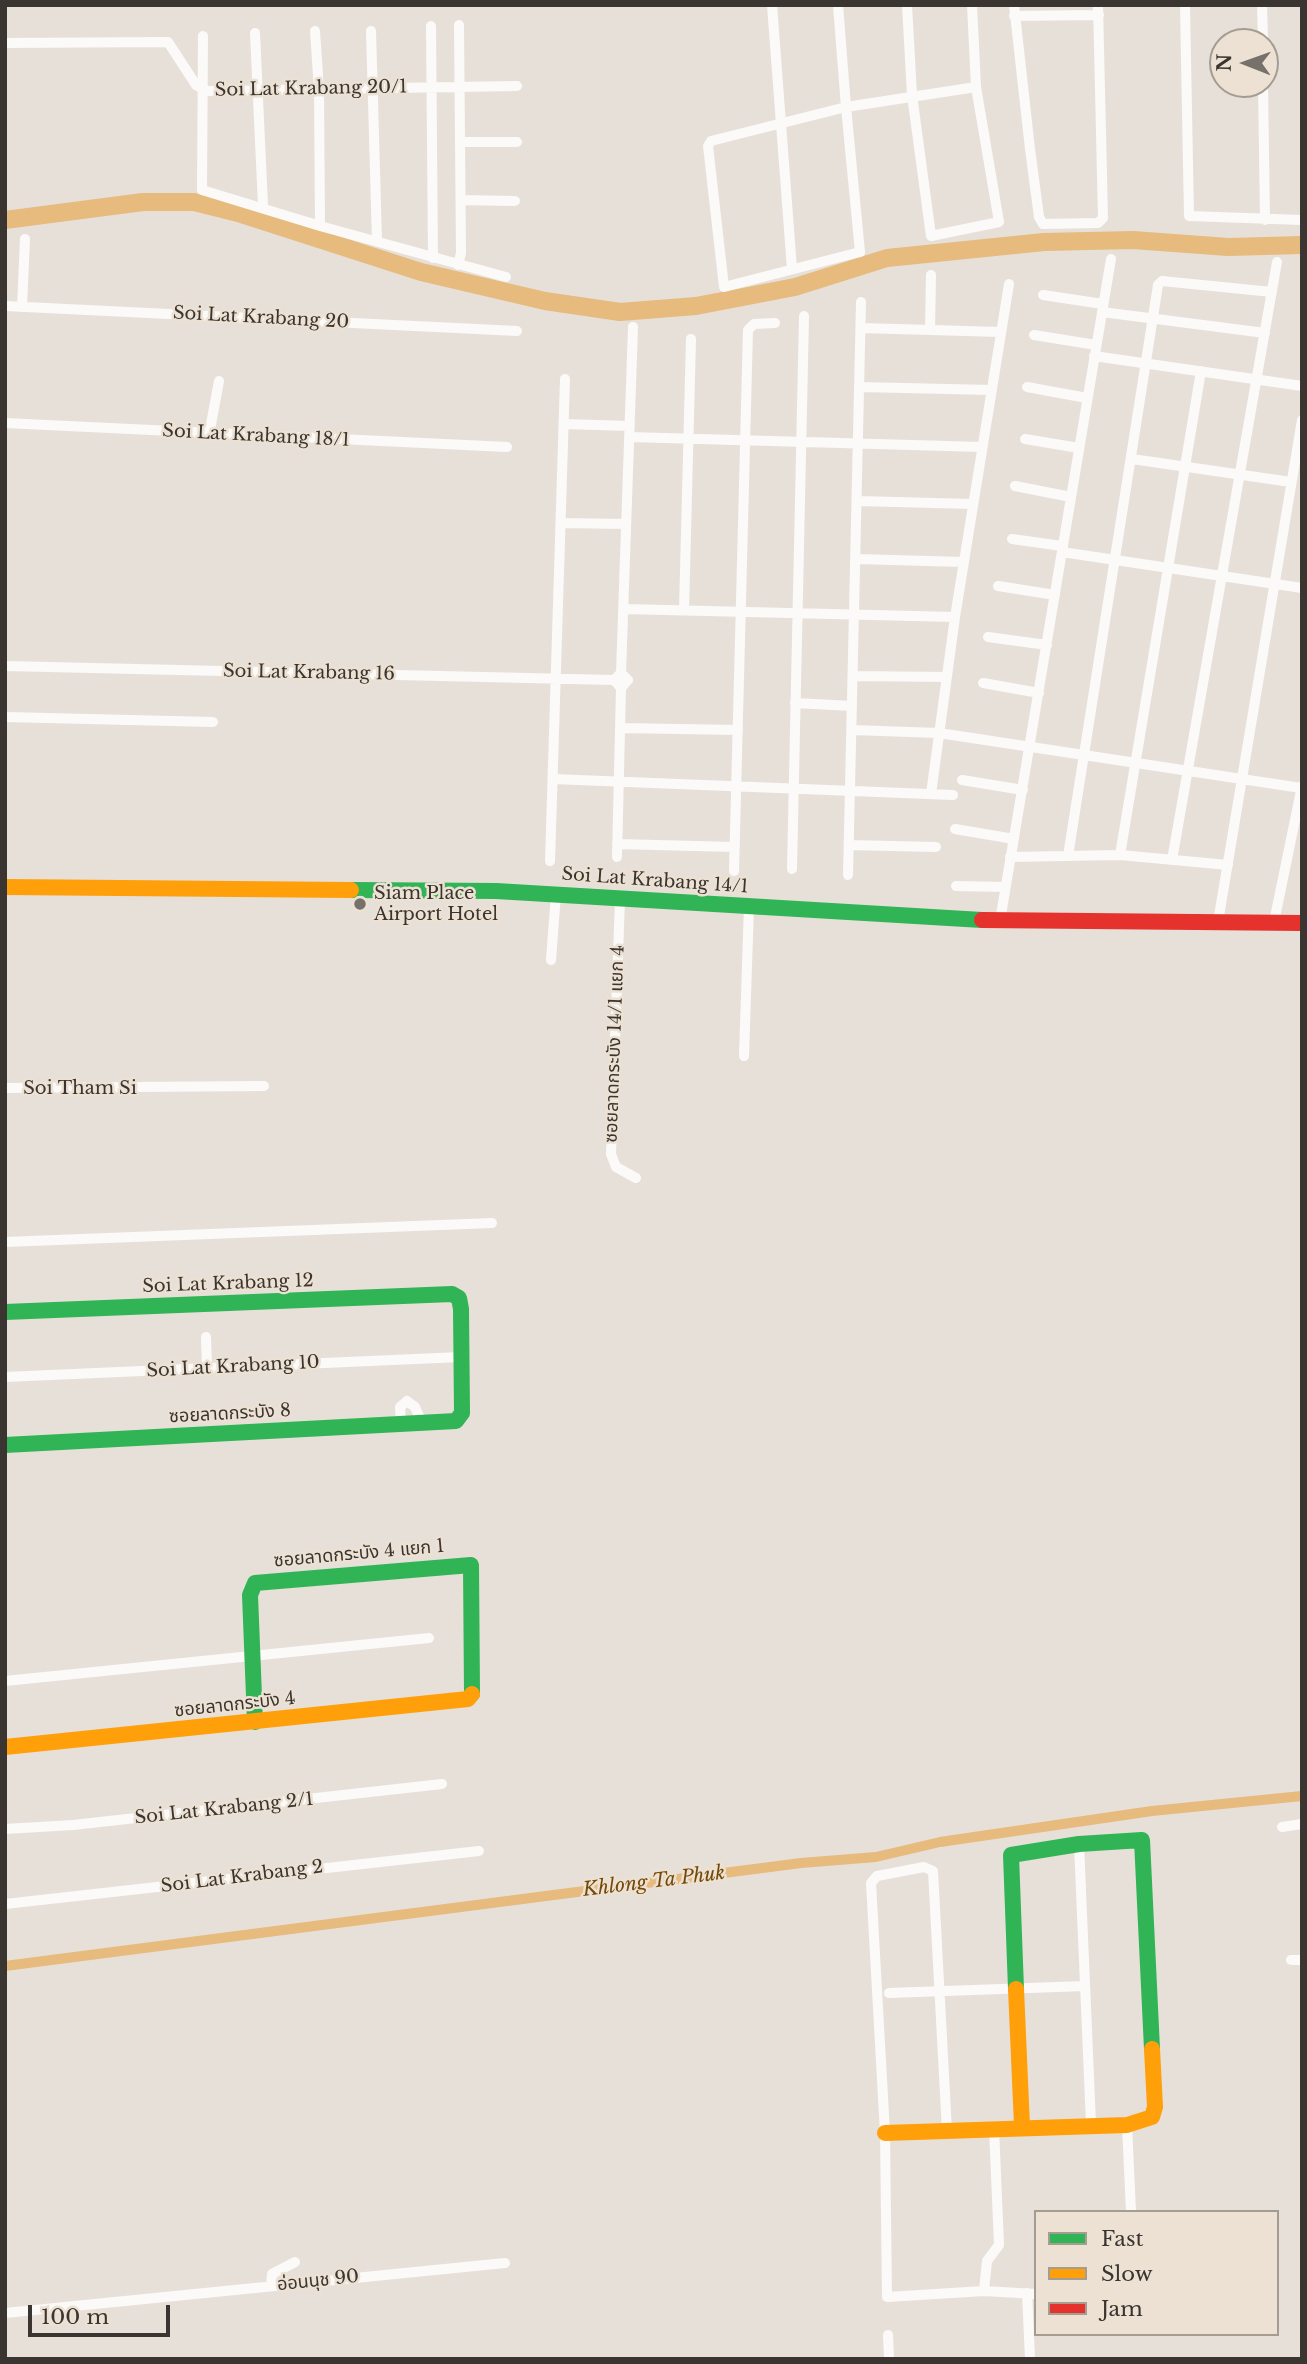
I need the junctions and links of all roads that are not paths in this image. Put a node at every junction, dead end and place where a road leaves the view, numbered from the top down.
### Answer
1 (772, 5) edge
2 (838, 5) edge
3 (907, 5) edge
4 (972, 5) edge
5 (1185, 5) edge
6 (1262, 5) edge
7 (1098, 10) edge
8 (1014, 11) edge
9 (459, 25) dead end
10 (431, 26) dead end
11 (1263, 28) edge
12 (315, 31) dead end
13 (371, 31) dead end
14 (255, 33) dead end
15 (203, 36) dead end
16 (5, 43) edge
17 (517, 86) dead end
18 (434, 87) junction
19 (461, 87) junction
20 (976, 87) junction
21 (374, 89) junction
22 (202, 90) junction
23 (319, 90) junction
24 (258, 91) junction
25 (912, 95) junction
26 (1263, 98) edge
27 (846, 107) junction
28 (781, 125) junction
29 (461, 142) junction
30 (517, 142) dead end
31 (461, 200) junction
32 (515, 201) dead end
33 (263, 206) junction
34 (1265, 220) junction
35 (1302, 220) edge
36 (320, 226) junction
37 (25, 239) dead end
38 (377, 241) junction
39 (433, 258) junction
40 (1111, 259) dead end
41 (1277, 262) dead end
42 (458, 265) junction
43 (792, 270) junction
44 (931, 275) dead end
45 (506, 277) dead end
46 (1009, 284) dead end
47 (1272, 292) junction
48 (1043, 295) dead end
49 (861, 302) dead end
50 (5, 306) edge
51 (22, 307) junction
52 (1102, 308) junction
53 (804, 316) dead end
54 (1154, 320) junction
55 (775, 323) dead end
56 (632, 327) dead end
57 (861, 328) junction
58 (930, 330) junction
59 (517, 331) dead end
60 (1001, 332) junction
61 (1265, 333) junction
62 (1034, 335) dead end
63 (691, 339) dead end
64 (1095, 350) junction
65 (1147, 364) junction
66 (1201, 372) junction
67 (565, 379) dead end
68 (1258, 380) junction
69 (219, 381) dead end
70 (1302, 386) edge
71 (859, 387) junction
72 (1027, 387) dead end
73 (992, 390) junction
74 (1087, 398) junction
75 (1302, 420) edge
76 (5, 423) edge
77 (564, 424) junction
78 (629, 431) junction
79 (209, 435) junction
80 (689, 438) junction
81 (1025, 439) dead end
82 (745, 440) junction
83 (801, 441) junction
84 (858, 443) junction
85 (507, 447) dead end
86 (982, 447) junction
87 (1079, 447) junction
88 (1132, 459) junction
89 (1185, 467) junction
90 (1238, 474) junction
91 (1291, 482) junction
92 (1014, 486) dead end
93 (1070, 497) junction
94 (857, 501) junction
95 (973, 504) junction
96 (561, 523) junction
97 (626, 524) junction
98 (1012, 539) dead end
99 (1062, 549) junction
100 (856, 559) junction
101 (1116, 560) junction
102 (964, 562) junction
103 (1168, 568) junction
104 (1221, 576) junction
105 (1274, 584) junction
106 (998, 586) dead end
107 (1302, 588) edge
108 (1055, 595) junction
109 (624, 609) junction
110 (684, 610) junction
111 (741, 611) junction
112 (797, 613) junction
113 (854, 614) junction
114 (955, 617) junction
115 (988, 637) dead end
116 (1047, 645) junction
117 (5, 666) edge
118 (853, 676) junction
119 (947, 677) junction
120 (557, 679) junction
121 (619, 680) junction
122 (983, 683) dead end
123 (1039, 693) junction
124 (795, 703) junction
125 (852, 706) junction
126 (5, 717) edge
127 (213, 722) dead end
128 (620, 728) junction
129 (738, 730) junction
130 (852, 730) junction
131 (939, 733) junction
132 (1031, 746) junction
133 (1086, 754) junction
134 (1137, 762) junction
135 (1189, 771) junction
136 (1244, 778) junction
137 (552, 779) junction
138 (962, 780) dead end
139 (619, 781) junction
140 (736, 785) junction
141 (793, 787) junction
142 (1302, 787) edge
143 (850, 789) junction
144 (1023, 790) junction
145 (931, 794) junction
146 (953, 795) dead end
147 (955, 829) dead end
148 (1014, 839) junction
149 (617, 844) junction
150 (849, 845) junction
151 (735, 847) junction
152 (936, 847) dead end
153 (1120, 855) junction
154 (1068, 856) junction
155 (617, 857) dead end
156 (1010, 857) junction
157 (1172, 860) junction
158 (550, 861) dead end
159 (1228, 865) junction
160 (792, 869) dead end
161 (734, 871) dead end
162 (848, 875) dead end
163 (957, 886) dead end
164 (5, 887) edge
165 (1005, 887) junction
166 (556, 894) junction
167 (620, 899) junction
168 (749, 906) junction
169 (1000, 920) junction
170 (1218, 922) junction
171 (1274, 922) junction
172 (1302, 923) edge
173 (551, 960) dead end
174 (744, 1056) dead end
175 (264, 1086) dead end
176 (5, 1088) edge
177 (636, 1178) dead end
178 (492, 1223) dead end
179 (5, 1242) edge
180 (5, 1312) edge
181 (206, 1337) dead end
182 (461, 1357) junction
183 (207, 1368) junction
184 (5, 1377) edge
185 (422, 1423) junction
186 (401, 1424) junction
187 (5, 1445) edge
188 (429, 1638) dead end
189 (253, 1657) junction
190 (5, 1681) edge
191 (468, 1699) joint
192 (255, 1722) junction
193 (5, 1747) edge
194 (442, 1784) dead end
195 (1302, 1824) edge
196 (1282, 1827) dead end
197 (5, 1829) edge
198 (1079, 1844) junction
199 (479, 1851) dead end
200 (5, 1904) edge
201 (1085, 1986) junction
202 (1016, 1989) junction
203 (940, 1992) junction
204 (888, 1993) dead end
205 (1091, 2124) junction
206 (1127, 2125) junction
207 (1022, 2126) junction
208 (994, 2128) junction
209 (947, 2131) junction
210 (885, 2133) junction
211 (1131, 2210) edge
212 (295, 2262) dead end
213 (505, 2263) dead end
214 (271, 2286) junction
215 (985, 2291) junction
216 (1031, 2293) edge
217 (5, 2313) edge
218 (888, 2335) dead end
219 (888, 2359) edge
220 (1030, 2359) edge

1 - 28 street
2 - 27 street
3 - 25 street
4 - 20 street
5 - 34 street
6 - 11 street
7 - 8 street
7 - 8 street
9 - 19 street
10 - 18 street
12 - 23 street
13 - 21 street
14 - 24 street
15 - 22 street
16 - 22 street, Soi Lat Krabang 20/1
17 - 19 street, Soi Lat Krabang 20/1
18 - 19 street, Soi Lat Krabang 20/1
18 - 21 street, Soi Lat Krabang 20/1
18 - 39 street
19 - 29 street
20 - 25 street
20 - 25 street
21 - 23 street, Soi Lat Krabang 20/1
21 - 38 street
22 - 24 street, Soi Lat Krabang 20/1
22 - 33 street
23 - 24 street, Soi Lat Krabang 20/1
23 - 36 street
24 - 33 street
25 - 27 street
26 - 34 street
27 - 28 street
27 - 43 street
28 - 43 street
28 - 43 street
29 - 30 street
29 - 31 street
31 - 32 street
31 - 42 street
33 - 36 street
34 - 35 street
36 - 38 street
37 - 51 street
38 - 39 street
39 - 42 street
40 - 52 street
41 - 47 street
42 - 45 street
44 - 58 street
46 - 60 street
47 - 54 street
47 - 61 street
48 - 52 street
49 - 57 street
50 - 51 street, Soi Lat Krabang 20
51 - 59 street, Soi Lat Krabang 20
52 - 54 street
52 - 64 street
53 - 83 street
54 - 61 street
54 - 65 street
55 - 82 street
56 - 78 street
57 - 58 street
57 - 71 street
58 - 60 street
60 - 73 street
61 - 68 street
62 - 64 street
63 - 80 street
64 - 65 street
64 - 74 street
65 - 66 street
65 - 88 street
66 - 68 street
66 - 89 street
67 - 77 street
68 - 70 street
68 - 90 street
69 - 79 street
71 - 73 street
71 - 84 street
72 - 74 street
73 - 86 street
74 - 87 street
75 - 91 street
76 - 79 street, Soi Lat Krabang 18/1
77 - 78 street
77 - 96 street
78 - 80 street
78 - 97 street
79 - 85 street, Soi Lat Krabang 18/1
80 - 82 street
80 - 110 street
81 - 87 street
82 - 83 street
82 - 111 street
83 - 84 street
83 - 112 street
84 - 86 street
84 - 94 street
86 - 95 street
87 - 93 street
88 - 89 street
88 - 101 street
89 - 90 street
89 - 103 street
90 - 91 street
90 - 104 street
91 - 105 street
92 - 93 street
93 - 99 street
94 - 95 street
94 - 100 street
95 - 102 street
96 - 97 street
96 - 120 street
97 - 109 street
98 - 99 street
99 - 101 street
99 - 108 street
100 - 102 street
100 - 113 street
101 - 103 street
101 - 133 street
102 - 114 street
103 - 104 street
103 - 134 street
104 - 105 street
104 - 135 street
105 - 107 street
105 - 136 street
106 - 108 street
108 - 116 street
109 - 110 street
109 - 121 street
110 - 111 street
111 - 112 street
111 - 129 street
112 - 113 street
112 - 124 street
113 - 114 street
113 - 118 street
114 - 119 street
115 - 116 street
116 - 123 street
117 - 120 street, Soi Lat Krabang 16
118 - 119 street
118 - 125 street
119 - 131 street
120 - 121 street, Soi Lat Krabang 16
120 - 137 street
121 - 128 street
122 - 123 street
123 - 132 street
124 - 125 street
124 - 141 street
125 - 130 street
126 - 127 street
128 - 129 street
128 - 139 street
129 - 140 street
130 - 131 street
130 - 143 street
131 - 132 street
131 - 145 street
132 - 133 street
132 - 144 street
133 - 134 street
133 - 154 street
134 - 135 street
134 - 153 street
135 - 136 street
135 - 157 street
136 - 142 street
136 - 159 street
137 - 139 street
137 - 158 street
138 - 144 street
139 - 140 street
139 - 149 street
140 - 141 street
140 - 151 street
141 - 143 street
141 - 160 street
142 - 171 street
143 - 145 street
143 - 150 street
144 - 148 street
145 - 146 street
147 - 148 street
148 - 156 street
149 - 151 street
149 - 155 street
150 - 152 street
150 - 162 street
151 - 161 street
153 - 154 street
153 - 157 street
154 - 156 street
156 - 165 street
157 - 159 street
159 - 170 street
163 - 165 street
164 - 166 street, Soi Lat Krabang 14/1
165 - 169 street
166 - 167 street, Soi Lat Krabang 14/1
166 - 173 street
167 - 168 street, Soi Lat Krabang 14/1
167 - 177 street, ซอยลาดกระบัง 14/1 แยก 4
168 - 169 street, Soi Lat Krabang 14/1
168 - 174 street
169 - 170 street, Soi Lat Krabang 14/1
170 - 171 street, Soi Lat Krabang 14/1
171 - 172 street, Soi Lat Krabang 14/1
175 - 176 street, Soi Tham Si
178 - 179 street
180 - 182 street, Soi Lat Krabang 12
181 - 183 street
182 - 183 street, Soi Lat Krabang 10
182 - 185 street, ซอยลาดกระบัง 8
183 - 184 street, Soi Lat Krabang 10
185 - 186 street, ซอยลาดกระบัง 8
185 - 186 street
186 - 187 street, ซอยลาดกระบัง 8
188 - 189 street
189 - 190 street
189 - 191 street, ซอยลาดกระบัง 4 แยก 1
189 - 192 street, ซอยลาดกระบัง 4 แยก 1
191 - 192 street, ซอยลาดกระบัง 4
192 - 193 street, ซอยลาดกระบัง 4
194 - 197 street, Soi Lat Krabang 2/1
195 - 196 street
198 - 201 street
198 - 202 street
198 - 206 street
199 - 200 street, Soi Lat Krabang 2
201 - 202 street
201 - 205 street
202 - 203 street
202 - 207 street
203 - 204 street
203 - 209 street
203 - 210 street
205 - 206 street
205 - 207 street
206 - 211 street
207 - 208 street
208 - 209 street
208 - 215 street
209 - 210 street
210 - 215 street
212 - 214 street
213 - 214 street, อ่อนนุช 90
214 - 217 street, อ่อนนุช 90
215 - 216 street
216 - 220 street
218 - 219 street

